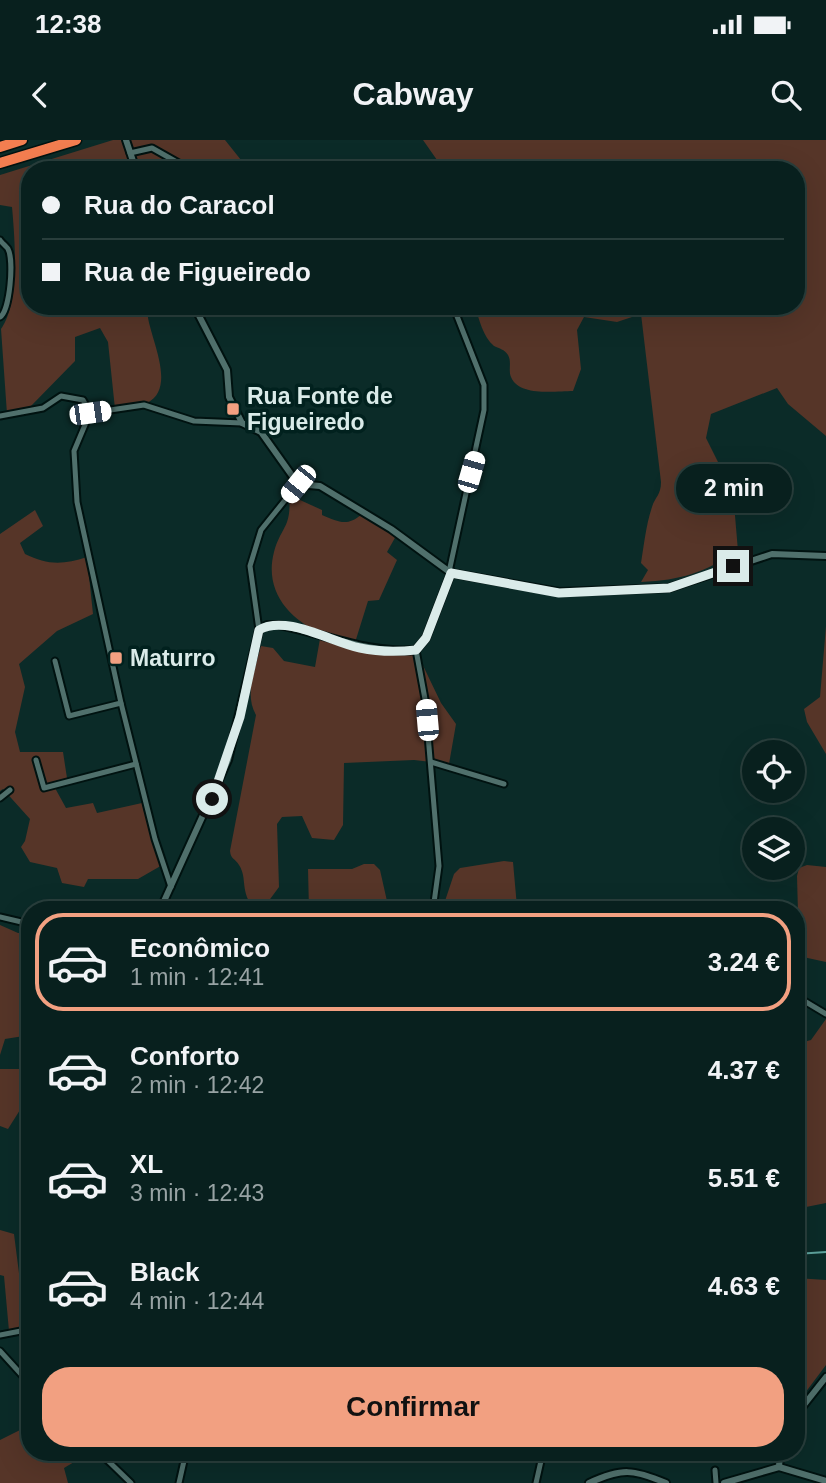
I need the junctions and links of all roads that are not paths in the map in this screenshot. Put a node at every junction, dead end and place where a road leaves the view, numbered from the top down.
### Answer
1 (22, 140) edge
2 (76, 140) edge
3 (126, 141) edge
4 (0, 147) edge
5 (130, 152) junction
6 (133, 161) edge
7 (175, 161) edge
8 (0, 163) edge
9 (0, 240) edge
10 (199, 315) edge
11 (457, 315) edge
12 (2, 316) edge
13 (90, 413) junction
14 (0, 416) edge
15 (242, 423) junction
16 (298, 484) junction
17 (826, 556) edge
18 (450, 572) junction
19 (259, 630) junction
20 (416, 650) junction
21 (55, 661) dead end
22 (121, 703) junction
23 (36, 760) dead end
24 (430, 762) junction
25 (136, 764) junction
26 (503, 784) dead end
27 (10, 790) dead end
28 (0, 798) edge
29 (172, 887) junction
30 (165, 901) edge
31 (434, 901) edge
32 (0, 917) edge
33 (21, 922) edge
34 (805, 1001) edge
35 (826, 1014) edge
36 (21, 1331) edge
37 (0, 1335) edge
38 (0, 1351) edge
39 (21, 1374) edge
40 (826, 1377) edge
41 (805, 1402) edge
42 (108, 1461) edge
43 (184, 1461) edge
44 (541, 1461) edge
45 (779, 1461) edge
46 (779, 1467) junction
47 (715, 1470) dead end
48 (826, 1481) edge
49 (131, 1483) edge
50 (179, 1483) edge
51 (536, 1483) edge
52 (589, 1483) edge
53 (666, 1483) edge
54 (716, 1483) edge
55 (724, 1483) edge

1 - 4 highway
2 - 8 highway
3 - 5 street
5 - 6 street
5 - 7 street
9 - 12 street
10 - 15 street
11 - 18 street
13 - 14 street
13 - 15 street
13 - 22 street
15 - 16 street
16 - 18 street
16 - 19 street
17 - 18 street
18 - 20 street
19 - 20 street
19 - 29 street
20 - 24 street
21 - 22 street
22 - 25 street
23 - 25 street
24 - 26 street
24 - 31 street
25 - 29 street
27 - 28 street
29 - 30 street
32 - 33 street
34 - 35 street
36 - 37 street
38 - 39 street
40 - 41 street
42 - 49 street
43 - 50 street
44 - 51 street
45 - 46 street
46 - 48 street
46 - 55 street
47 - 54 street
52 - 53 street

